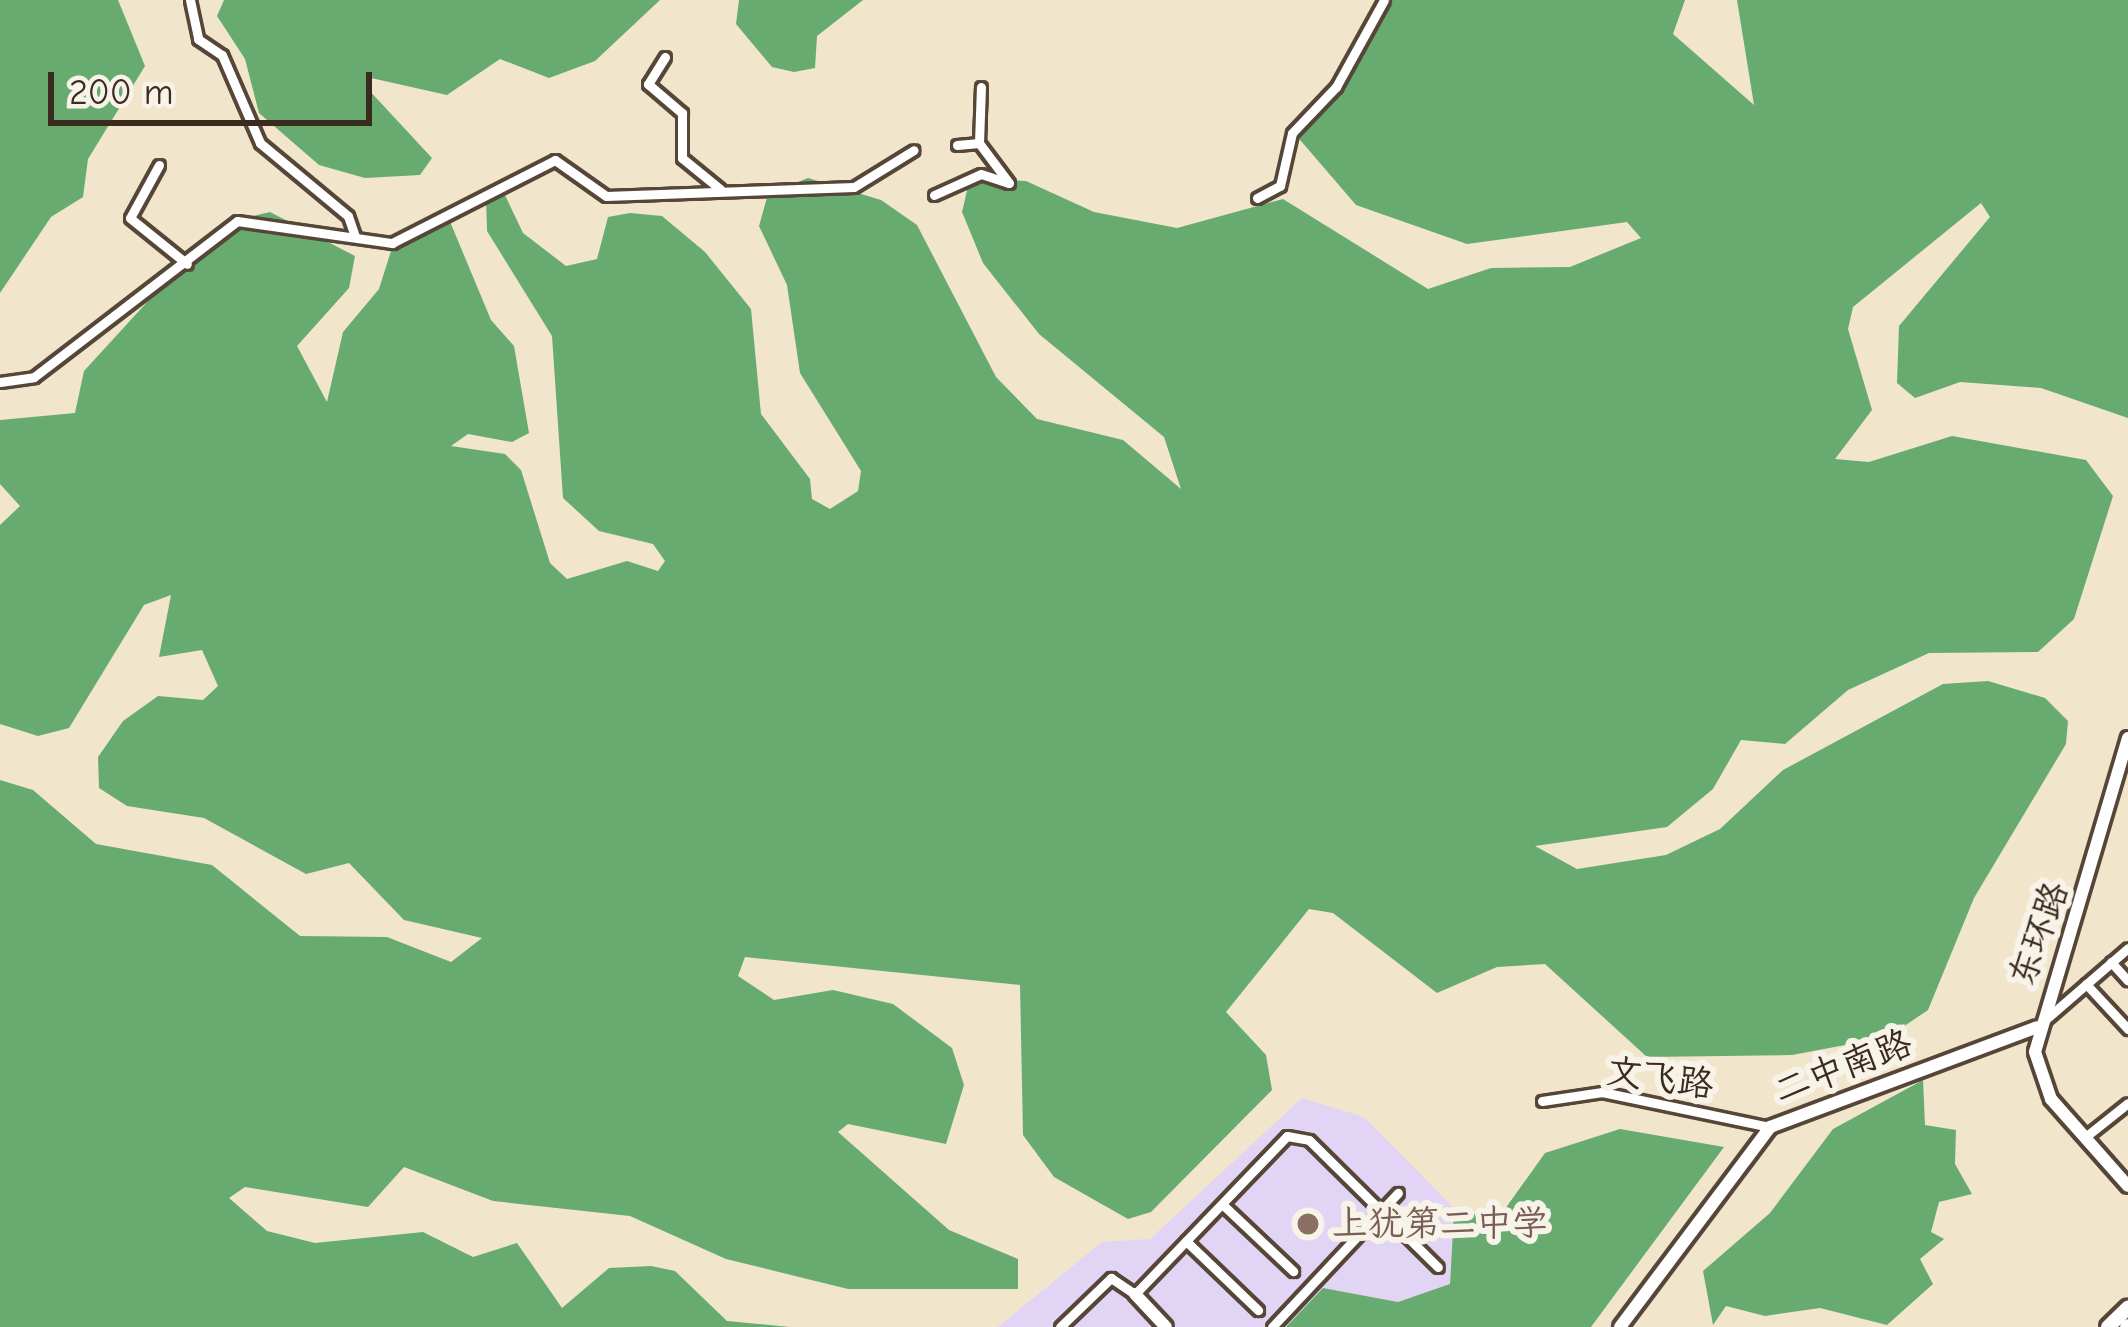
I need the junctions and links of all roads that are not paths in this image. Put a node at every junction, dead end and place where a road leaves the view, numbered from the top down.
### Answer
1 (190, 0) edge
2 (1384, 0) edge
3 (665, 57) dead end
4 (981, 87) dead end
5 (979, 143) junction
6 (957, 145) dead end
7 (914, 150) dead end
8 (159, 165) dead end
9 (720, 189) junction
10 (934, 195) dead end
11 (1257, 198) dead end
12 (355, 236) junction
13 (187, 264) junction
14 (0, 382) edge
15 (2127, 746) edge
16 (2128, 948) edge
17 (2111, 962) junction
18 (2128, 981) edge
19 (2086, 984) junction
20 (2037, 1027) junction
21 (2128, 1029) edge
22 (1542, 1101) dead end
23 (2128, 1103) edge
24 (1770, 1126) junction
25 (2084, 1138) junction
26 (2128, 1186) edge
27 (1398, 1192) dead end
28 (1222, 1204) junction
29 (1381, 1211) junction
30 (1186, 1241) junction
31 (1438, 1268) dead end
32 (1293, 1271) dead end
33 (1135, 1294) junction
34 (2128, 1309) edge
35 (1258, 1310) dead end
36 (1060, 1327) edge
37 (1166, 1327) edge
38 (1272, 1327) edge
39 (1620, 1327) edge
40 (2108, 1327) edge

1 - 12 street
2 - 11 street
3 - 9 street
4 - 5 street
5 - 6 street
5 - 10 street
7 - 9 street
8 - 13 street
9 - 12 street
12 - 13 street
13 - 14 street
15 - 20 street, 东环路
16 - 17 street
17 - 18 street
17 - 19 street
19 - 20 street
19 - 21 street
20 - 24 street, 二中南路
20 - 25 street, 东环路
22 - 24 street, 文飞路
23 - 25 street
24 - 39 street, 二中南路
25 - 26 street, 东环路
27 - 29 street
28 - 29 street
28 - 30 street
28 - 32 street
29 - 31 street
29 - 38 street
30 - 33 street
30 - 35 street
33 - 36 street
33 - 37 street
34 - 40 main road

